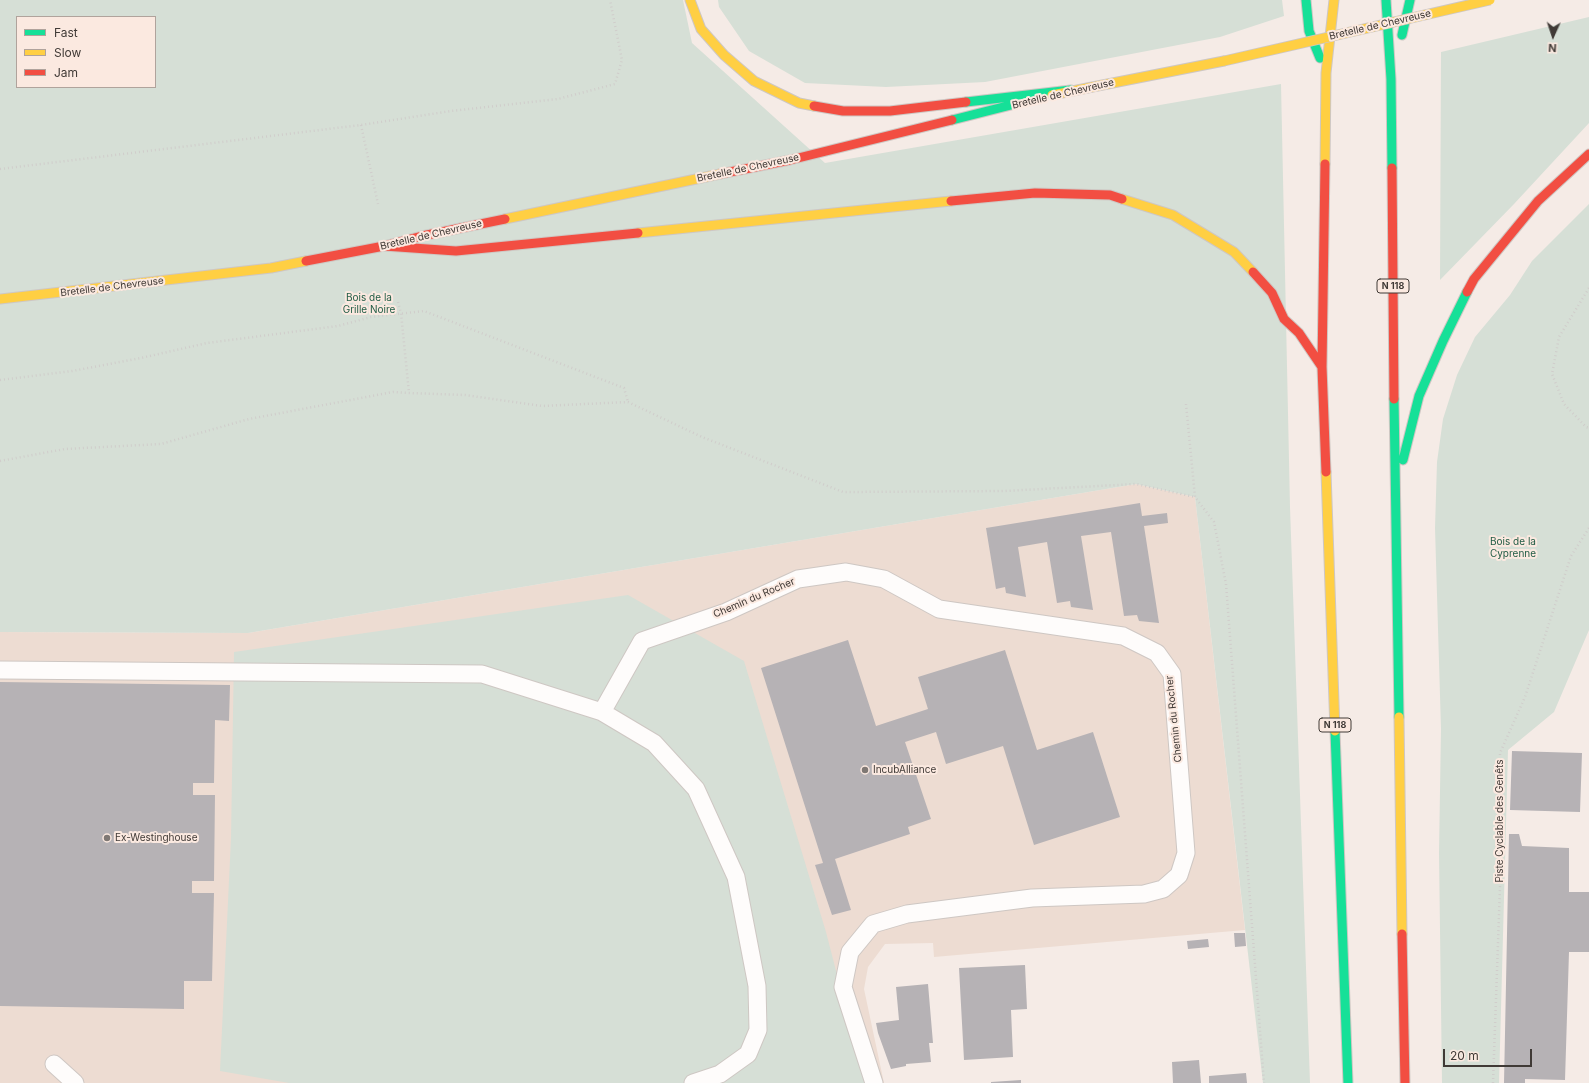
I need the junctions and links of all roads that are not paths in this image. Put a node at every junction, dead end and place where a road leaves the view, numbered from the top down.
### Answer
1 (690, 0) edge
2 (1306, 0) edge
3 (1334, 0) edge
4 (1386, 0) edge
5 (1410, 0) edge
6 (1490, 0) edge
7 (1326, 73) junction
8 (1391, 79) junction
9 (1071, 90) junction
10 (1589, 154) edge
11 (384, 246) junction
12 (0, 300) edge
13 (1322, 367) junction
14 (1395, 492) junction
15 (0, 670) edge
16 (602, 712) junction
17 (54, 1064) dead end
18 (75, 1083) edge
19 (693, 1083) edge
20 (874, 1083) edge
21 (1348, 1083) edge
22 (1405, 1083) edge

1 - 9 main road
2 - 7 main road
3 - 7 main road, N 118
4 - 8 main road, N 118
5 - 8 main road
6 - 9 main road, Bretelle de Chevreuse, bridge
7 - 13 main road, N 118
8 - 14 main road, N 118
9 - 11 main road, Bretelle de Chevreuse
10 - 14 main road
11 - 12 main road, Bretelle de Chevreuse
11 - 13 main road
13 - 21 main road, N 118
14 - 22 main road, N 118
15 - 16 lane
16 - 19 lane
16 - 20 lane, Chemin du Rocher
17 - 18 lane

